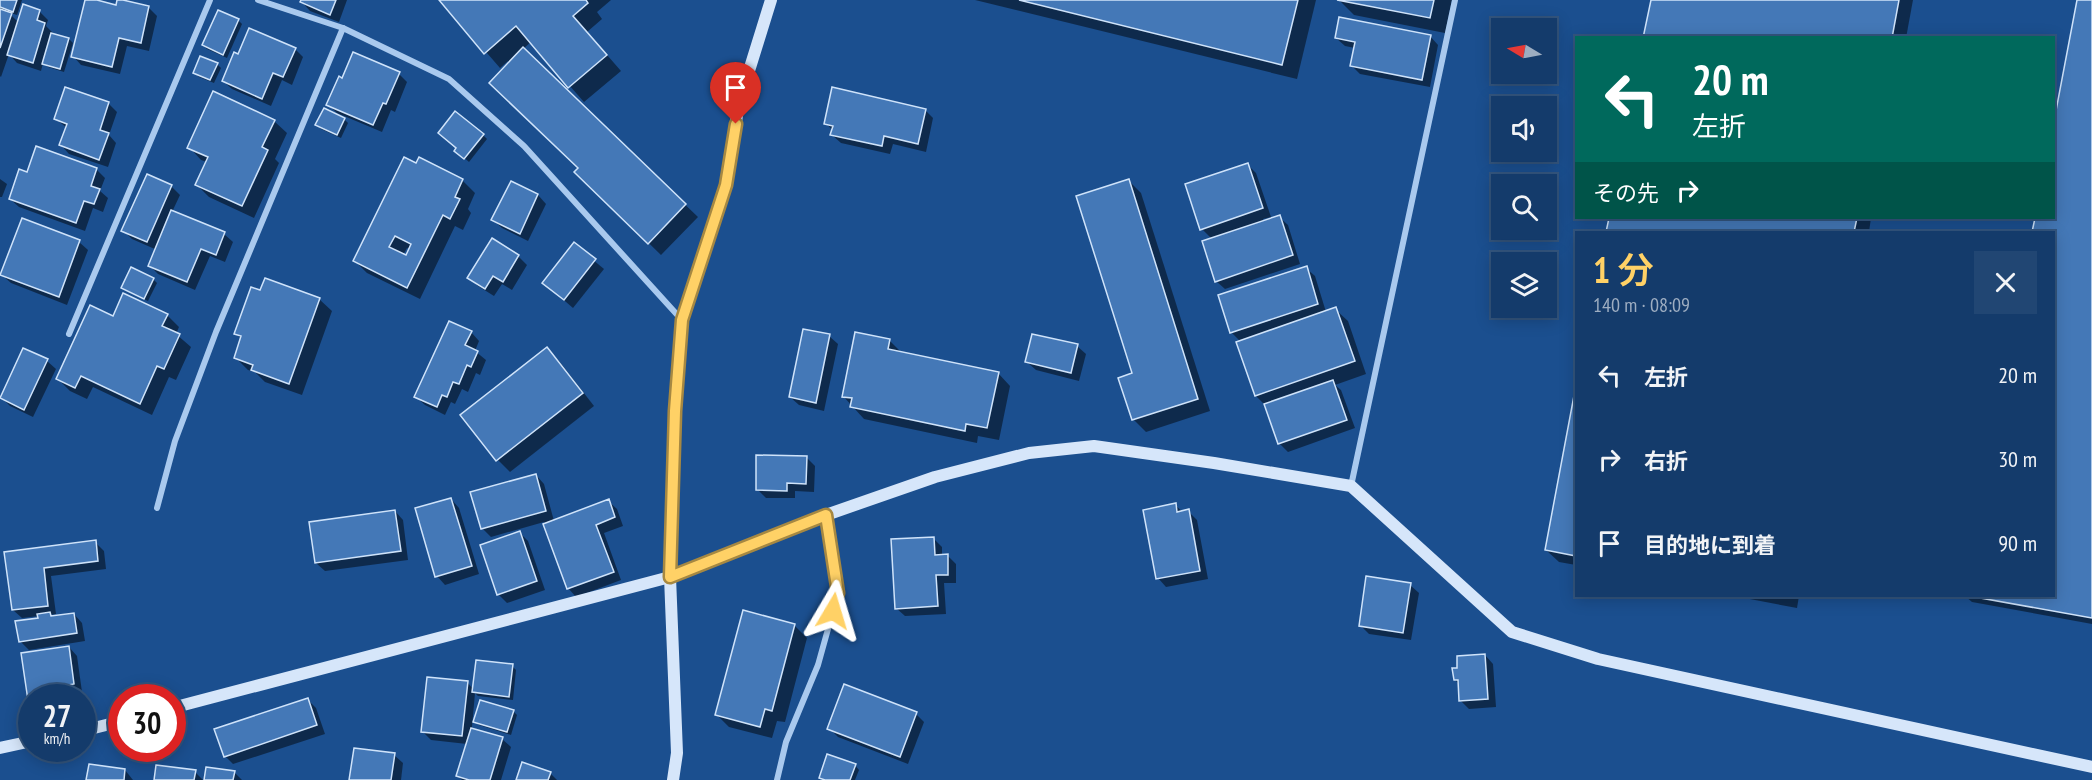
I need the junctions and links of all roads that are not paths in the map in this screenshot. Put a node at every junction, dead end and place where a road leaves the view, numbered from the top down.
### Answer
1 (210, 0) edge
2 (258, 0) edge
3 (771, 0) edge
4 (1455, 0) edge
5 (343, 28) junction
6 (682, 320) junction
7 (69, 334) dead end
8 (1351, 486) junction
9 (158, 508) dead end
10 (826, 515) junction
11 (670, 577) junction
12 (186, 704) edge
13 (18, 744) edge
14 (0, 748) edge
15 (2092, 767) edge
16 (673, 780) edge
17 (777, 780) edge

1 - 7 street
2 - 5 street
3 - 6 street
4 - 8 street
5 - 6 street
5 - 9 street
6 - 11 street
8 - 10 street
8 - 15 street
10 - 11 street
10 - 17 street
11 - 12 street
11 - 16 street
13 - 14 street

